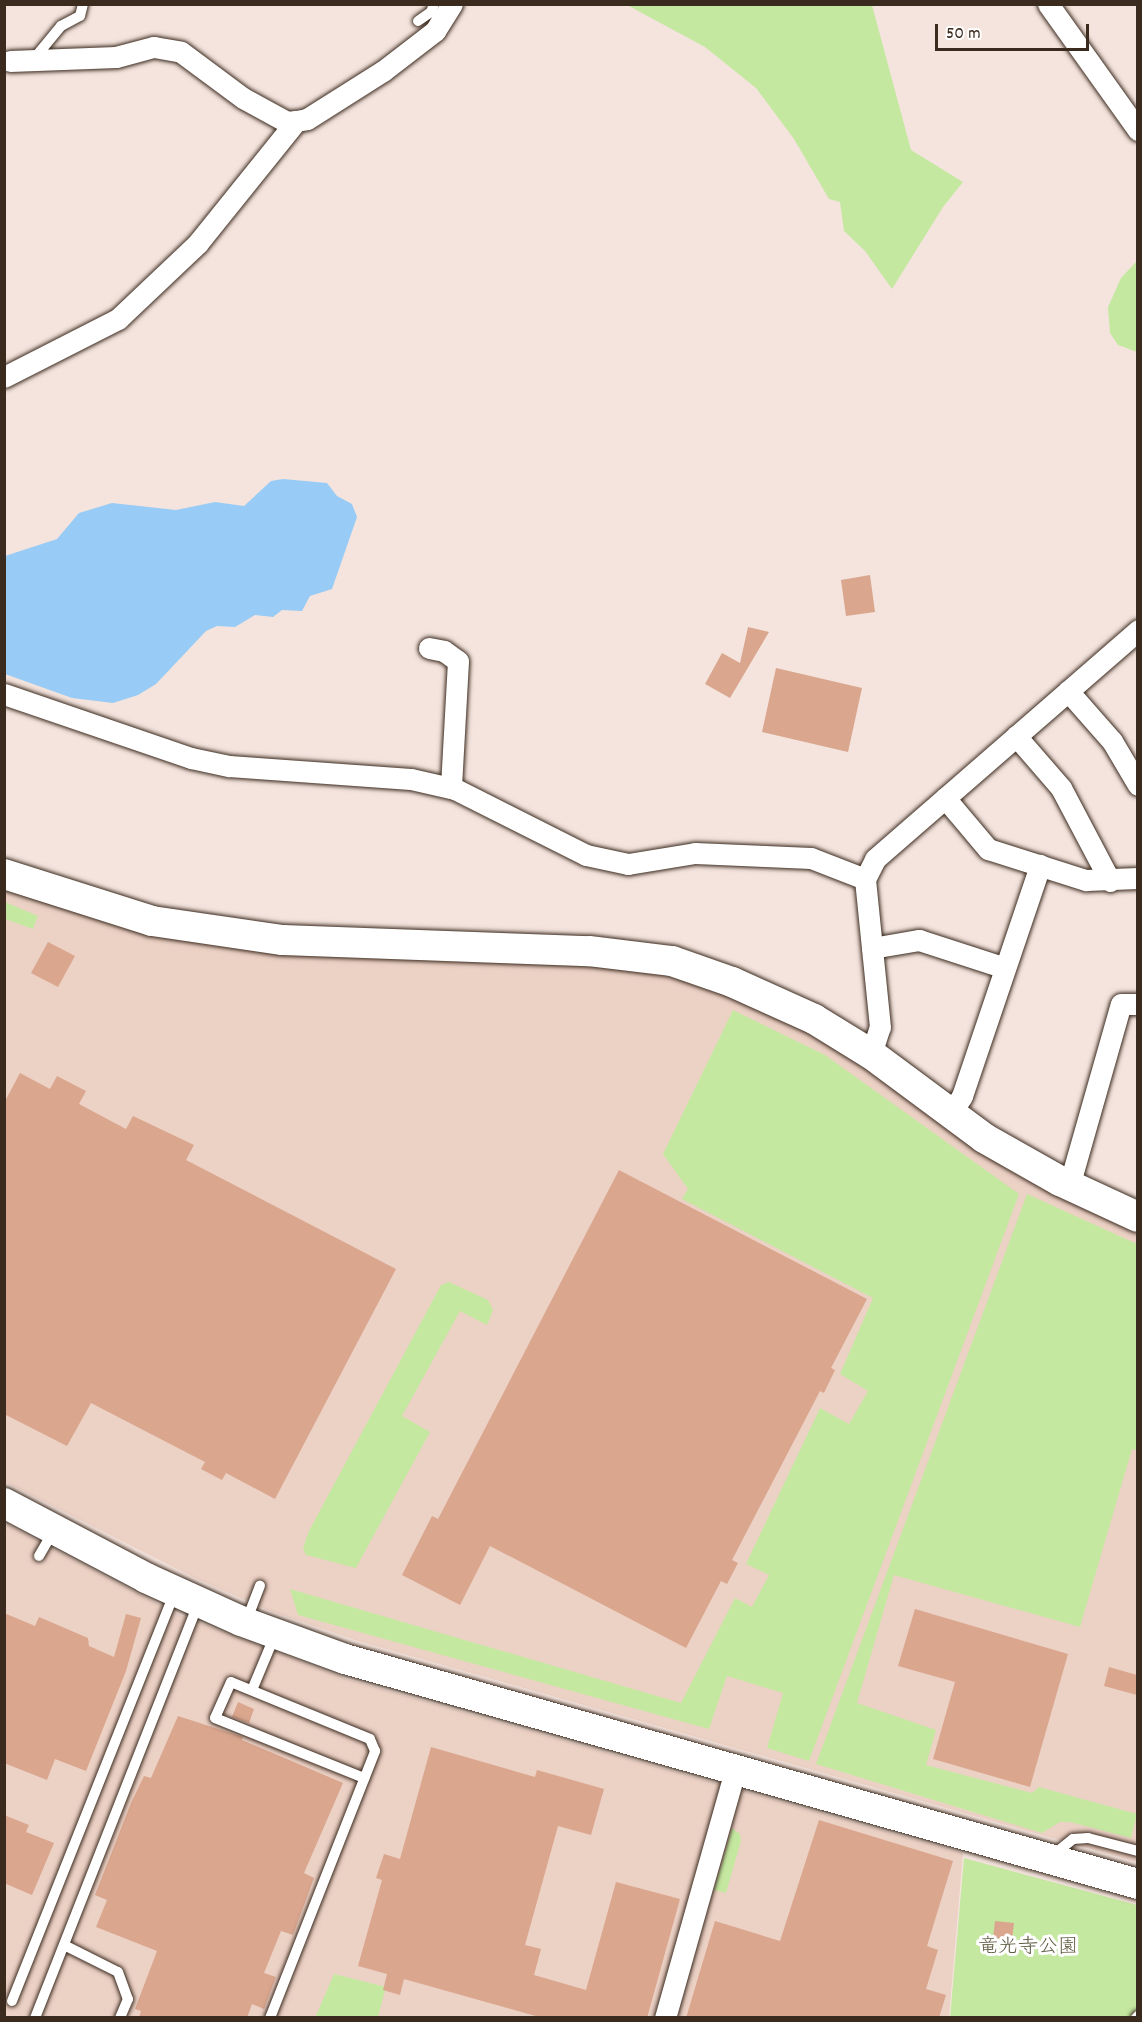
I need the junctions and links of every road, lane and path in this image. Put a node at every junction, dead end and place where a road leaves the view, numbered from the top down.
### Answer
1 (83, 4) edge
2 (434, 4) edge
3 (452, 4) edge
4 (1048, 4) edge
5 (418, 21) dead end
6 (20, 62) joint
7 (296, 121) junction
8 (1137, 130) edge
9 (4, 377) edge
10 (1137, 630) edge
11 (429, 648) dead end
12 (1068, 691) junction
13 (4, 694) edge
14 (1016, 736) junction
15 (1137, 785) edge
16 (451, 788) junction
17 (945, 798) junction
18 (1040, 865) junction
19 (4, 874) edge
20 (1137, 878) edge
21 (865, 879) junction
22 (1110, 881) junction
23 (872, 948) junction
24 (1005, 968) junction
25 (1137, 1004) edge
26 (871, 1054) junction
27 (951, 1113) junction
28 (1069, 1185) junction
29 (1137, 1217) edge
30 (4, 1503) edge
31 (54, 1530) junction
32 (39, 1556) dead end
33 (260, 1586) dead end
34 (187, 1596) junction
35 (246, 1623) junction
36 (275, 1633) junction
37 (252, 1690) junction
38 (735, 1770) junction
39 (364, 1778) junction
40 (1137, 1851) edge
41 (1049, 1858) junction
42 (1137, 1884) edge
43 (64, 1945) junction
44 (12, 2001) dead end
45 (35, 2018) edge
46 (120, 2018) edge
47 (270, 2018) edge
48 (665, 2018) edge

1 - 6 lane
2 - 5 lane
3 - 7 street
4 - 8 street
6 - 7 street
7 - 9 street
10 - 12 street
11 - 16 street
12 - 14 street
12 - 15 street
13 - 16 street
14 - 17 street
14 - 22 street
16 - 21 street
17 - 18 street
17 - 21 street
18 - 22 street
18 - 24 street
19 - 26 street
20 - 22 street
21 - 23 street
23 - 24 street
23 - 26 street
24 - 27 street
25 - 28 street
26 - 27 street
27 - 28 street
28 - 29 street
30 - 31 street
31 - 32 lane
31 - 34 street
33 - 35 lane
34 - 35 street
34 - 43 lane
34 - 44 lane
35 - 36 street
36 - 37 lane
36 - 38 street
37 - 39 lane
37 - 39 lane
38 - 41 street
38 - 48 street
39 - 47 lane
40 - 41 lane
41 - 42 street
43 - 45 lane
43 - 46 lane

